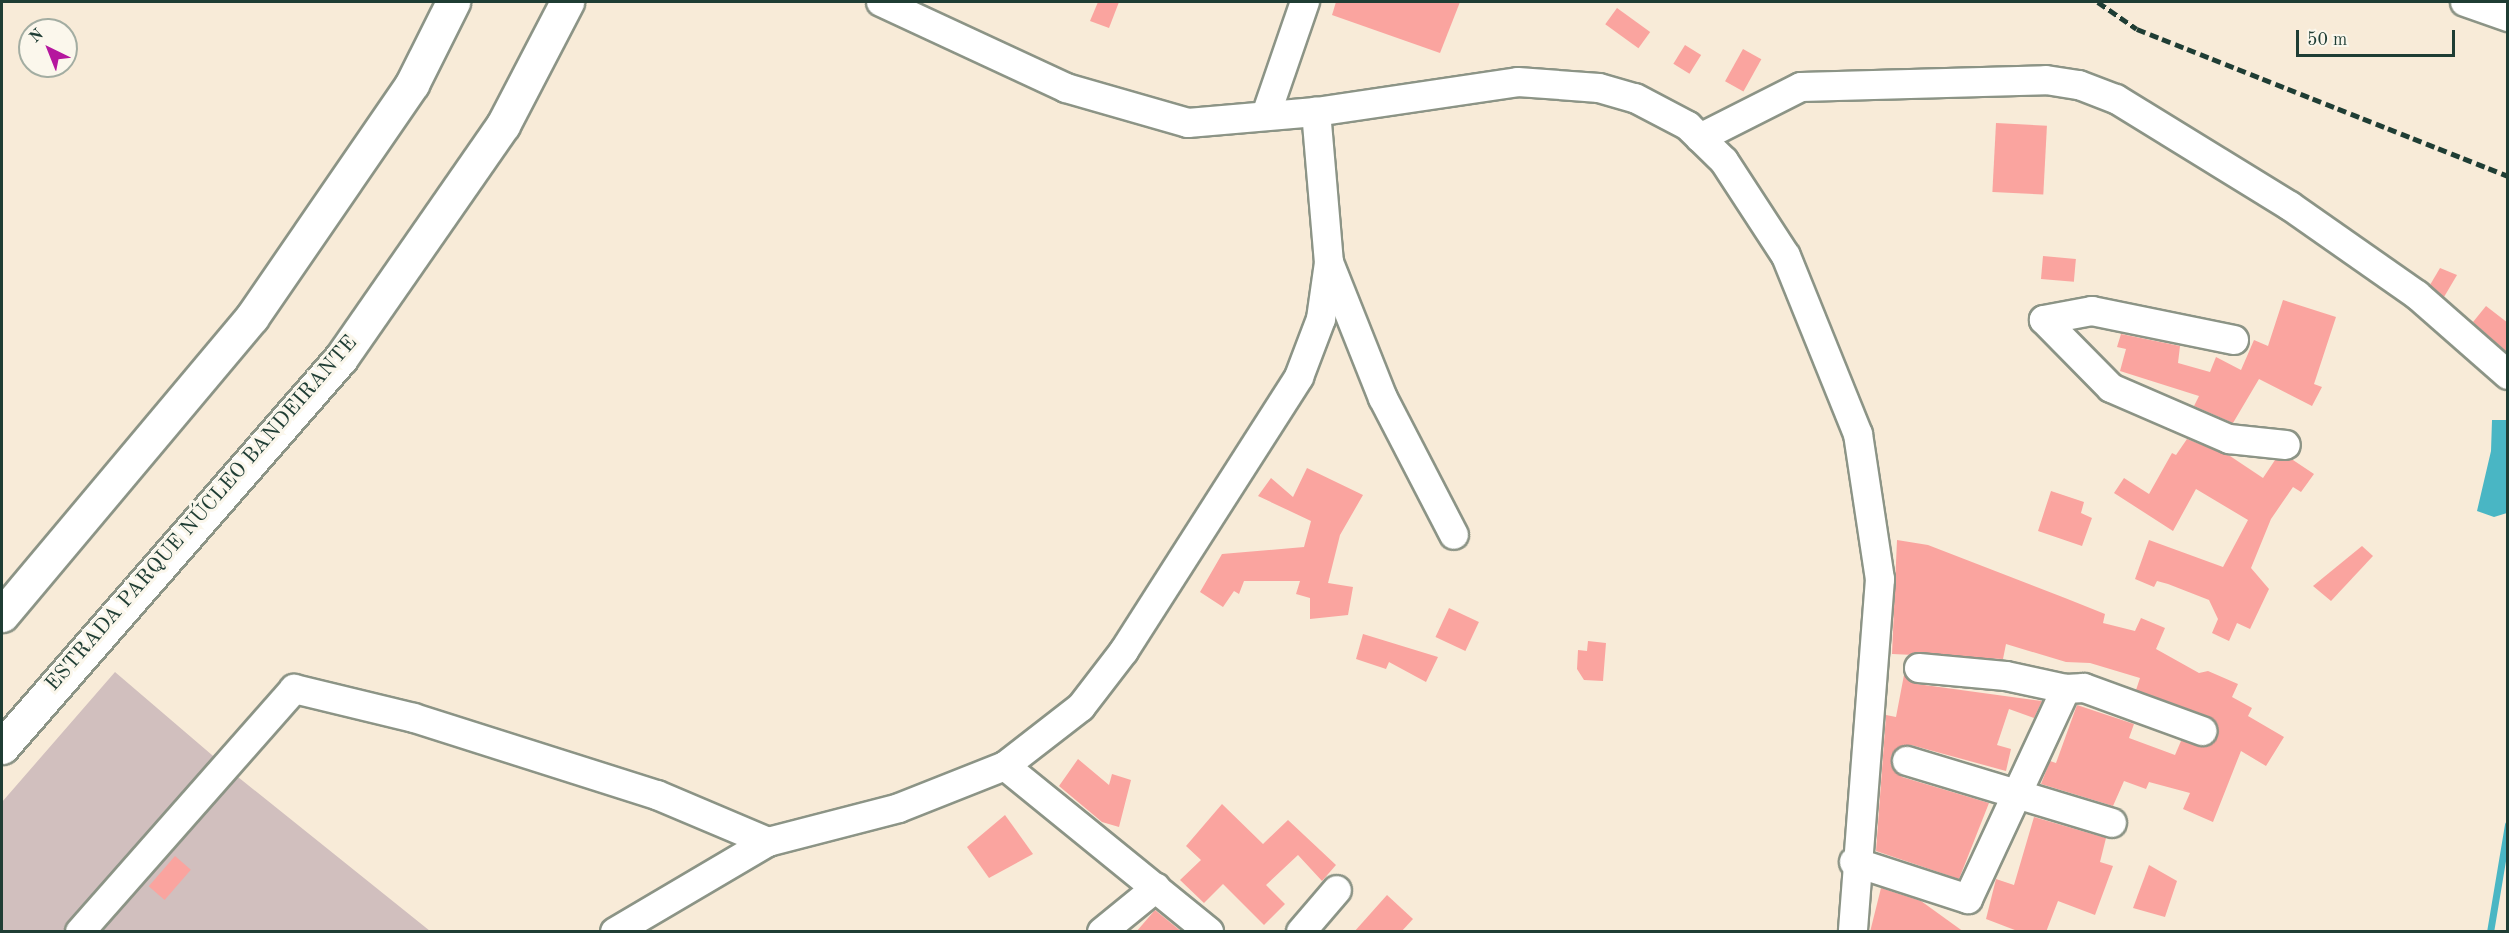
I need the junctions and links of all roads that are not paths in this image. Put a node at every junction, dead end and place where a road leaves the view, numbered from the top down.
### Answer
1 (453, 2) edge
2 (567, 2) edge
3 (881, 2) edge
4 (1305, 2) edge
5 (2464, 2) edge
6 (2508, 17) edge
7 (1316, 112) junction
8 (1266, 115) junction
9 (1700, 138) junction
10 (1329, 263) junction
11 (2234, 340) dead end
12 (2508, 375) edge
13 (2286, 445) dead end
14 (1454, 535) dead end
15 (2, 615) edge
16 (1919, 668) dead end
17 (2066, 689) junction
18 (2202, 731) dead end
19 (2, 747) edge
20 (1907, 761) dead end
21 (1005, 766) junction
22 (2015, 792) junction
23 (2112, 823) dead end
24 (768, 843) junction
25 (1854, 862) junction
26 (1156, 888) junction
27 (1337, 890) dead end
28 (80, 932) edge
29 (615, 932) edge
30 (1102, 932) edge
31 (1209, 932) edge
32 (1301, 932) edge
33 (1853, 932) edge

1 - 15 highway
2 - 19 highway, ESTRADA PARQUE NÚCLEO BANDEIRANTE
3 - 8 street
4 - 8 street
5 - 6 street
7 - 8 street
7 - 9 street
7 - 10 street
9 - 12 street
9 - 25 street
10 - 14 street
10 - 21 street
11 - 13 street
16 - 17 street
17 - 18 street
17 - 22 street
20 - 22 street
21 - 24 street
21 - 26 street
22 - 23 street
22 - 25 street
24 - 28 street
24 - 29 street
25 - 33 street
26 - 30 street
26 - 31 street
27 - 32 street

